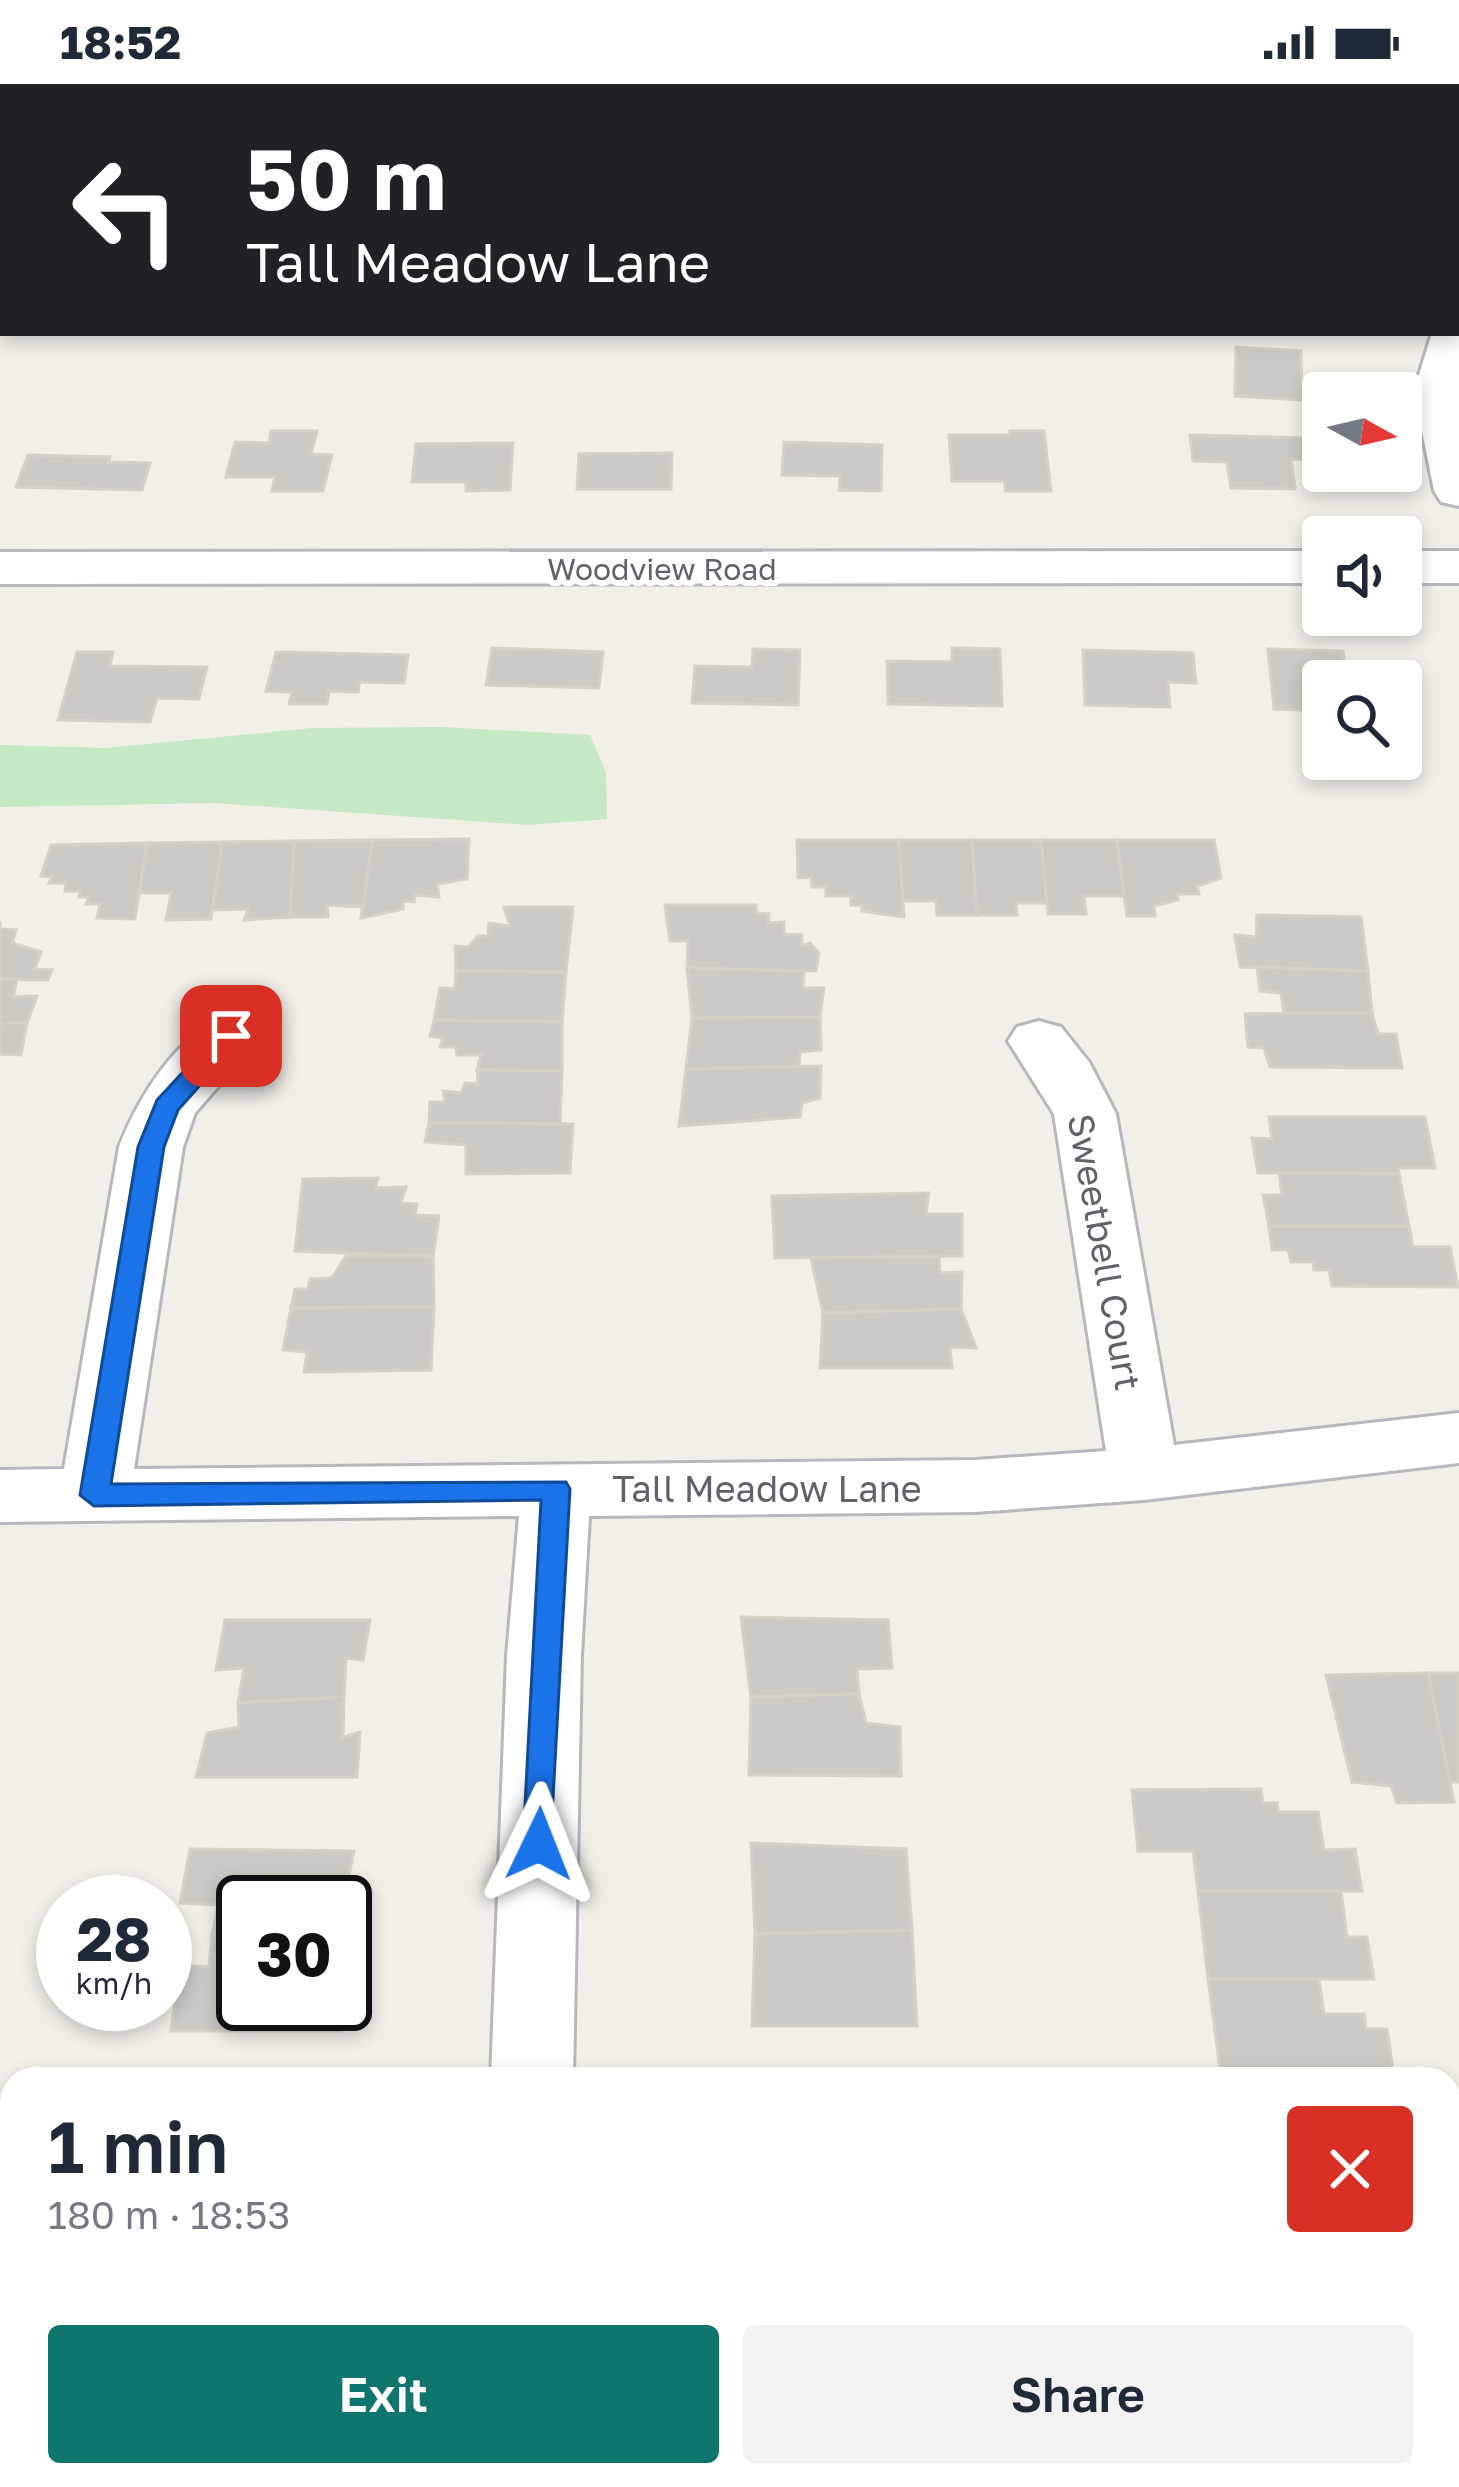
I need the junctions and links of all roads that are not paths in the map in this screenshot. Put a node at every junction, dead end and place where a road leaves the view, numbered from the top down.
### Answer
1 (1455, 336) edge
2 (1459, 491) edge
3 (1302, 567) edge
4 (1422, 567) edge
5 (1459, 567) edge
6 (0, 568) edge
7 (231, 1036) dead end
8 (1040, 1041) dead end
9 (1459, 1438) edge
10 (1144, 1474) junction
11 (556, 1489) junction
12 (94, 1495) junction
13 (0, 1496) edge
14 (532, 2067) edge

1 - 2 street
3 - 6 street, Woodview Road
4 - 5 street
7 - 12 street
8 - 10 street, Sweetbell Court
9 - 10 street, Tall Meadow Lane
10 - 11 street, Tall Meadow Lane
11 - 12 street, Tall Meadow Lane
11 - 14 street
12 - 13 street, Tall Meadow Lane

